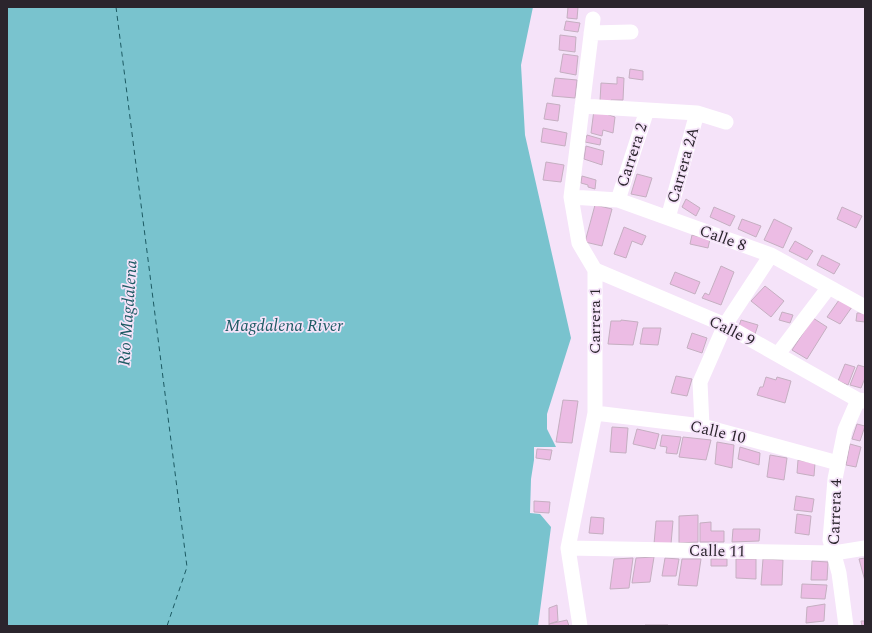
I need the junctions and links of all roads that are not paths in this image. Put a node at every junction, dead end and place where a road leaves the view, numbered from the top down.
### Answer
1 (631, 32) dead end
2 (582, 106) junction
3 (647, 110) junction
4 (697, 113) junction
5 (726, 122) dead end
6 (571, 197) junction
7 (618, 200) junction
8 (668, 218) junction
9 (771, 255) junction
10 (595, 270) junction
11 (829, 287) junction
12 (865, 307) edge
13 (725, 325) junction
14 (778, 354) junction
15 (862, 400) edge
16 (595, 413) junction
17 (702, 426) junction
18 (838, 463) junction
19 (568, 548) junction
20 (865, 548) edge
21 (834, 553) junction
22 (580, 626) edge
23 (846, 626) edge

1 - 2 street, Carrera 1
2 - 3 street
2 - 6 street, Carrera 1
3 - 4 street
3 - 7 street, Carrera 2
4 - 5 street
4 - 8 street, Carrera 2A
6 - 7 street, Calle 8
6 - 10 street, Carrera 1
7 - 8 street, Calle 8
8 - 9 street, Calle 8
9 - 11 street, Calle 8
9 - 13 street
10 - 13 street, Calle 9
10 - 16 street, Carrera 1
11 - 12 street, Calle 8
11 - 14 street
13 - 14 street, Calle 9
13 - 17 street
14 - 15 street, Calle 9
15 - 18 street, Carrera 4
16 - 17 street, Calle 10
16 - 19 street, Carrera 1
17 - 18 street, Calle 10
18 - 21 street, Carrera 4
19 - 21 street, Calle 11
19 - 22 street, Carrera 1
20 - 21 street, Calle 11
21 - 23 street, Carrera 4

